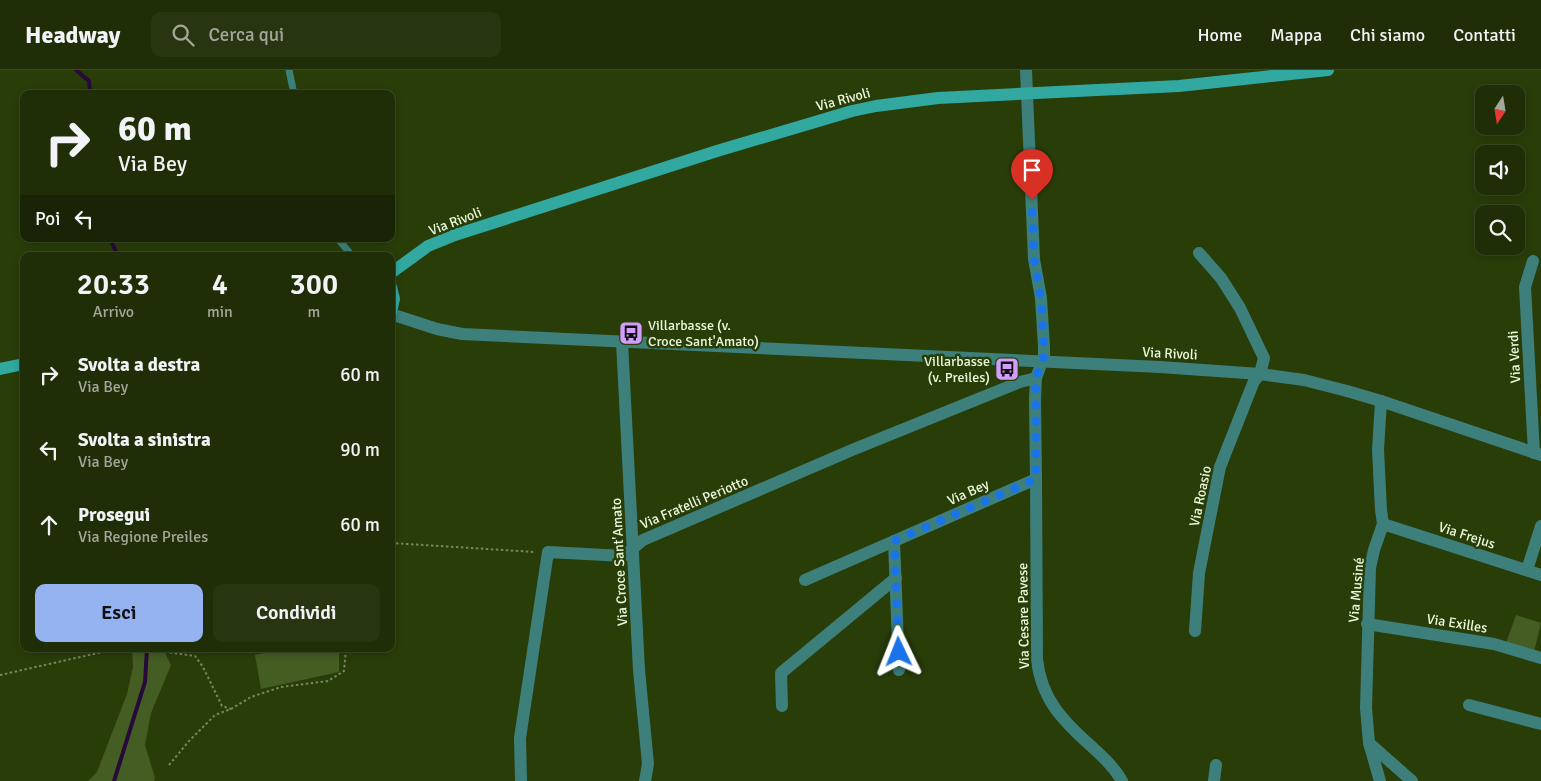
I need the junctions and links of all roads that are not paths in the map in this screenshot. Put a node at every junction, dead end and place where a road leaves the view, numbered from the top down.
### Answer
1 (289, 70) edge
2 (1026, 70) edge
3 (1328, 70) edge
4 (293, 90) edge
5 (1028, 94) junction
6 (1199, 254) dead end
7 (1533, 261) dead end
8 (395, 270) edge
9 (395, 314) edge
10 (622, 342) junction
11 (1041, 363) junction
12 (20, 365) edge
13 (0, 368) edge
14 (1260, 374) junction
15 (1036, 378) junction
16 (1381, 401) junction
17 (1537, 454) edge
18 (1036, 479) junction
19 (1383, 524) junction
20 (1541, 526) edge
21 (894, 541) junction
22 (633, 547) junction
23 (1527, 570) junction
24 (1541, 574) edge
25 (896, 578) junction
26 (805, 580) dead end
27 (1367, 624) junction
28 (1194, 631) dead end
29 (1541, 658) edge
30 (899, 670) dead end
31 (1470, 705) dead end
32 (782, 706) dead end
33 (1541, 724) edge
34 (1369, 743) junction
35 (1216, 765) dead end
36 (521, 781) edge
37 (645, 781) edge
38 (1122, 781) edge
39 (1214, 781) edge
40 (1380, 781) edge
41 (1412, 781) edge

1 - 4 lane
2 - 5 street
3 - 5 street, Via Rivoli
5 - 8 street, Via Rivoli
5 - 11 street
6 - 14 street
7 - 17 street, Via Verdi
9 - 10 street, Via Rivoli
10 - 11 street, Via Rivoli
10 - 22 street, Via Croce Sant'Amato
11 - 14 street, Via Rivoli
11 - 15 street
12 - 13 street
14 - 16 street, Via Rivoli
14 - 28 street, Via Roasio
15 - 18 street
15 - 22 street, Via Fratelli Periotto
16 - 17 street, Via Rivoli
16 - 19 street, Via Musiné
18 - 21 street, Via Bey
18 - 38 street, Via Cesare Pavese
19 - 23 street, Via Frejus
19 - 27 street, Via Musiné
20 - 23 street
21 - 25 street
21 - 26 street, Via Bey
22 - 36 street, Via Fratelli Periotto
22 - 37 street, Via Croce Sant'Amato
23 - 24 street, Via Frejus
25 - 30 street
25 - 32 street
27 - 29 street, Via Exilles
27 - 34 street, Via Musiné
31 - 33 street
34 - 40 street, Via Musiné
34 - 41 street
35 - 39 street

